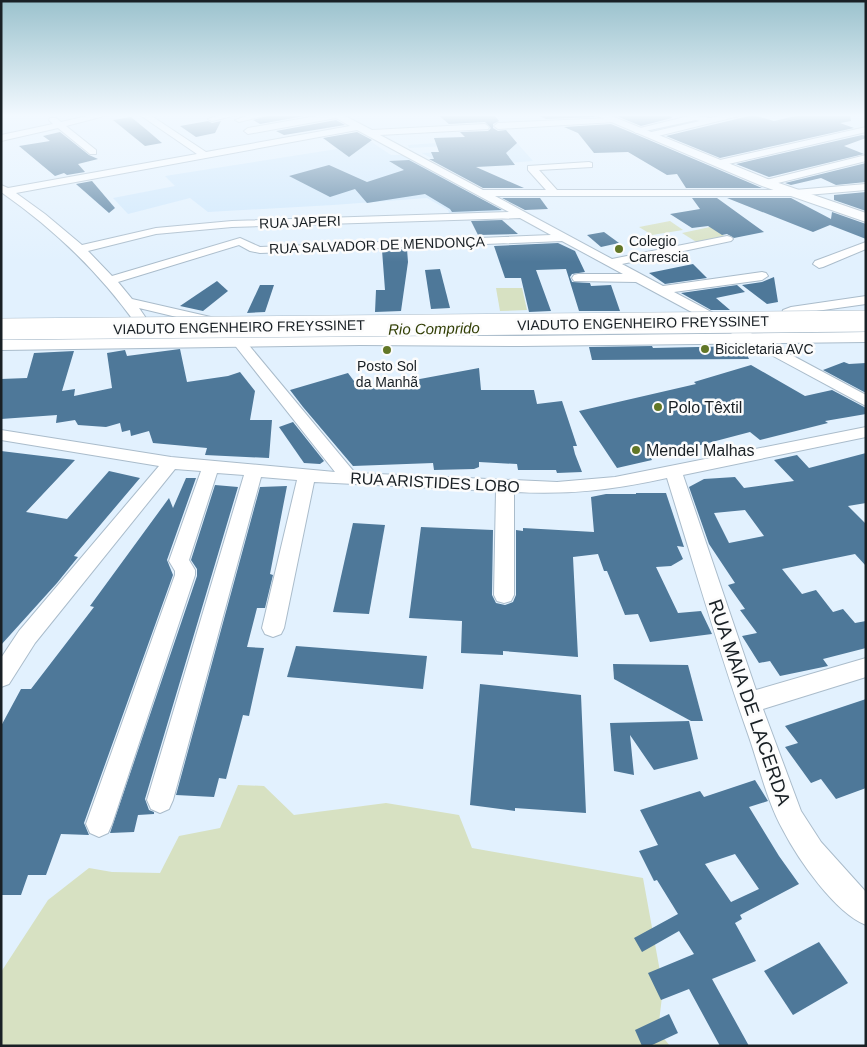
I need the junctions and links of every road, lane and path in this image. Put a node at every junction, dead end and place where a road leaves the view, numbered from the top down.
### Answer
1 (153, 164) edge
2 (427, 164) edge
3 (720, 164) edge
4 (843, 164) edge
5 (589, 165) dead end
6 (766, 183) junction
7 (866, 187) edge
8 (4, 189) edge
9 (795, 193) junction
10 (483, 194) junction
11 (555, 194) junction
12 (842, 209) junction
13 (866, 214) edge
14 (522, 215) junction
15 (866, 218) edge
16 (563, 238) junction
17 (727, 239) dead end
18 (866, 245) edge
19 (81, 249) junction
20 (610, 263) junction
21 (819, 264) dead end
22 (762, 276) dead end
23 (578, 278) dead end
24 (639, 278) junction
25 (109, 281) junction
26 (661, 290) junction
27 (866, 300) edge
28 (128, 302) junction
29 (866, 315) edge
30 (788, 316) junction
31 (710, 317) junction
32 (517, 318) junction
33 (361, 320) junction
34 (141, 321) junction
35 (210, 321) junction
36 (246, 321) junction
37 (866, 321) edge
38 (1, 322) edge
39 (1, 329) edge
40 (866, 330) edge
41 (1, 337) edge
42 (866, 337) edge
43 (752, 339) junction
44 (360, 340) junction
45 (521, 341) junction
46 (130, 344) junction
47 (240, 344) junction
48 (1, 345) edge
49 (866, 401) edge
50 (866, 432) edge
51 (1, 435) edge
52 (171, 463) junction
53 (211, 466) junction
54 (254, 470) junction
55 (673, 471) junction
56 (307, 474) junction
57 (350, 478) junction
58 (505, 486) junction
59 (504, 595) dead end
60 (273, 628) dead end
61 (866, 667) edge
62 (1, 677) edge
63 (749, 703) junction
64 (160, 800) dead end
65 (99, 824) dead end
66 (866, 911) edge

1 - 8 street
2 - 10 street
3 - 6 main road
4 - 6 street
5 - 11 street
6 - 9 main road
7 - 9 street
8 - 19 street
9 - 11 street
9 - 12 main road
10 - 11 street
10 - 14 street
12 - 13 street
12 - 15 main road
14 - 16 street
14 - 19 street, RUA JAPERI
16 - 20 street
16 - 25 street, RUA SALVADOR DE MENDONÇA
17 - 20 street
18 - 21 street
19 - 25 street
20 - 24 street
22 - 26 street
23 - 24 street
24 - 26 street
25 - 28 street
26 - 31 street
27 - 30 street
28 - 34 street
28 - 35 street
29 - 30 main road
30 - 31 main road
31 - 32 main road
31 - 43 street, bridge
32 - 33 main road
32 - 45 main road
33 - 36 main road
33 - 44 main road
34 - 35 main road
34 - 38 main road
34 - 46 main road
35 - 36 main road
36 - 47 street
37 - 39 highway, VIADUTO ENGENHEIRO FREYSSINET, bridge
40 - 41 highway, VIADUTO ENGENHEIRO FREYSSINET
42 - 43 main road
43 - 45 main road
43 - 49 street
44 - 45 main road
44 - 47 main road
46 - 47 main road
46 - 48 main road
47 - 57 street
50 - 55 street, RUA ARISTIDES LOBO
51 - 52 street, RUA ARISTIDES LOBO
52 - 53 street, RUA ARISTIDES LOBO
52 - 62 street
53 - 54 street, RUA ARISTIDES LOBO
53 - 65 street
54 - 56 street, RUA ARISTIDES LOBO
54 - 64 street
55 - 58 street, RUA ARISTIDES LOBO
55 - 63 street, RUA MAIA DE LACERDA
56 - 57 street, RUA ARISTIDES LOBO
56 - 60 street
57 - 58 street, RUA ARISTIDES LOBO
58 - 59 street
61 - 63 street
63 - 66 street, RUA MAIA DE LACERDA

